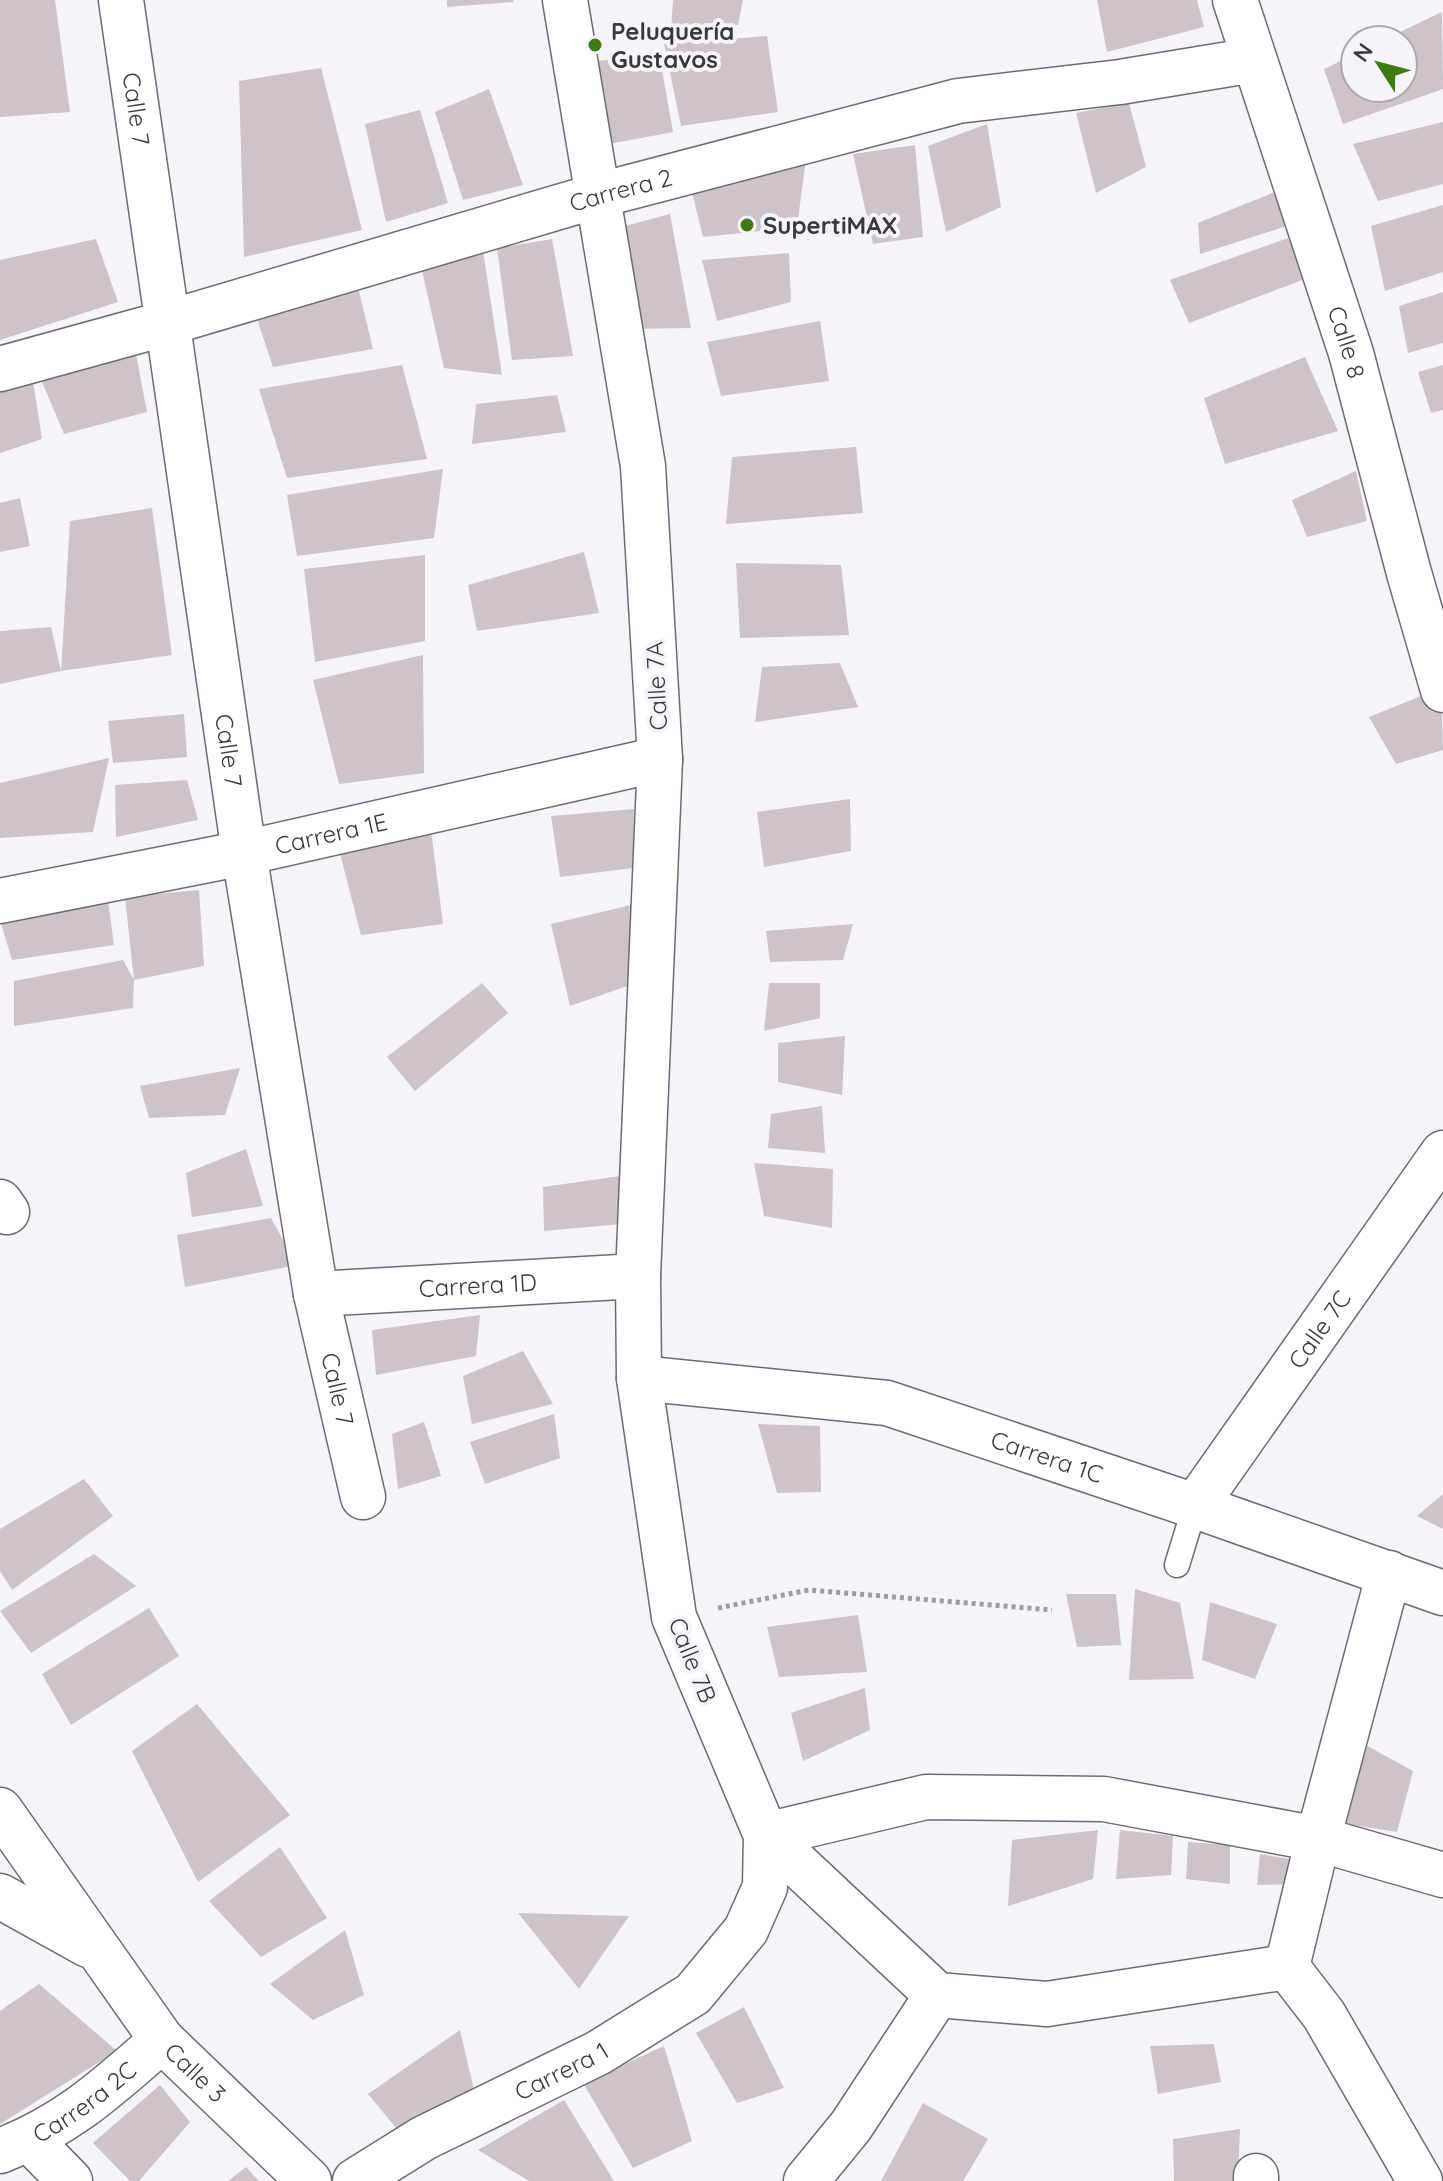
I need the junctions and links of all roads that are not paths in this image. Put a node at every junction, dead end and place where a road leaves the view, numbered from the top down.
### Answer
1 (121, 0) edge
2 (565, 0) edge
3 (1235, 0) edge
4 (1254, 60) junction
5 (596, 196) junction
6 (167, 323) junction
7 (0, 369) edge
8 (1426, 568) edge
9 (1443, 690) edge
10 (660, 759) junction
11 (244, 853) junction
12 (0, 901) edge
13 (1443, 1153) edge
14 (638, 1276) junction
15 (316, 1294) junction
16 (639, 1378) junction
17 (363, 1497) dead end
18 (1195, 1506) junction
19 (1177, 1565) dead end
20 (1389, 1573) junction
21 (1443, 1593) edge
22 (0, 1810) edge
23 (766, 1835) junction
24 (1318, 1839) junction
25 (1443, 1875) edge
26 (0, 1896) edge
27 (746, 1930) joint
28 (97, 1950) junction
29 (1287, 1967) junction
30 (937, 1995) junction
31 (162, 2040) junction
32 (15, 2145) edge
33 (70, 2181) edge
34 (309, 2181) edge
35 (355, 2181) edge
36 (806, 2181) edge
37 (1420, 2181) edge

1 - 6 street, Calle 7
2 - 5 street, Calle 7A
3 - 4 street, Calle 8
4 - 5 street, Carrera 2
4 - 8 street, Calle 8
5 - 6 street, Carrera 2
5 - 10 street, Calle 7A
6 - 7 street, Carrera 2
6 - 11 street, Calle 7
8 - 9 street, Calle 8
10 - 11 street, Carrera 1E
10 - 14 street, Calle 7A
11 - 12 street, Carrera 1E
11 - 15 street, Calle 7
13 - 18 street, Calle 7C
14 - 15 street, Carrera 1D
14 - 16 street, Calle 7A
15 - 17 street, Calle 7
16 - 18 street, Carrera 1C
16 - 23 street, Calle 7B
18 - 19 lane
18 - 20 street, Carrera 1C
20 - 21 street, Carrera 1C
20 - 24 street
22 - 28 street, Calle 3
23 - 24 street
23 - 27 street, Calle 7B
23 - 30 street
24 - 25 street
24 - 29 street
26 - 28 street, Calle 3
27 - 35 street, Carrera 1
28 - 31 street, Calle 3
29 - 30 street
29 - 37 street
30 - 36 street
31 - 32 street, Carrera 2C
31 - 34 street, Calle 3
32 - 33 street

